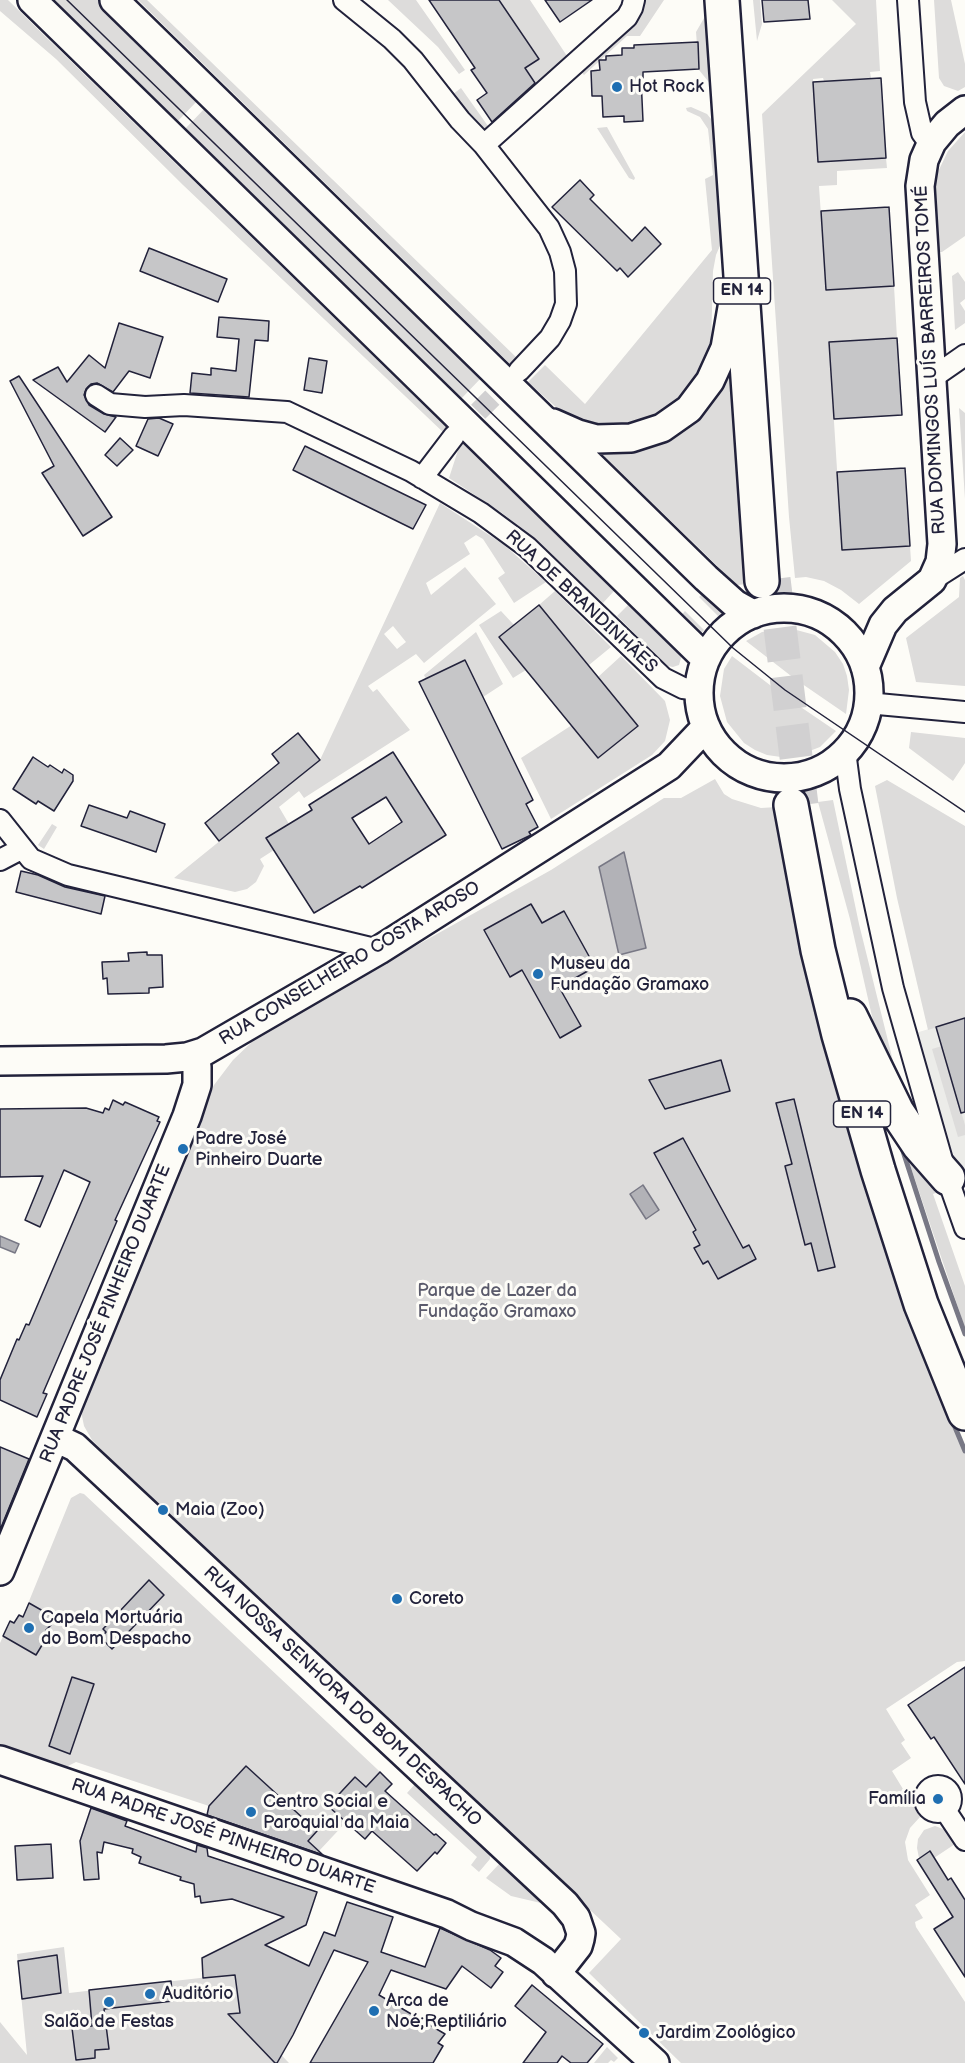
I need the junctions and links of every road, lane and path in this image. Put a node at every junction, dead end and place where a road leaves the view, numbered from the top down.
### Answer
1 (32, 0) edge
2 (114, 0) edge
3 (344, 0) edge
4 (634, 0) edge
5 (722, 0) edge
6 (732, 0) edge
7 (908, 0) edge
8 (965, 110) edge
9 (484, 145) junction
10 (931, 145) junction
11 (741, 275) junction
12 (965, 355) edge
13 (519, 371) tunnel mouth
14 (932, 378) junction
15 (96, 395) dead end
16 (543, 419) junction
17 (454, 436) tunnel mouth
18 (423, 478) junction
19 (965, 559) edge
20 (932, 580) junction
21 (895, 610) junction
22 (753, 614) junction
23 (830, 622) junction
24 (706, 658) junction
25 (864, 667) junction
26 (699, 690) junction
27 (867, 703) junction
28 (965, 712) edge
29 (706, 727) junction
30 (721, 750) junction
31 (845, 751) junction
32 (669, 766) junction
33 (0, 820) edge
34 (21, 849) junction
35 (0, 860) edge
36 (379, 950) junction
37 (841, 995) junction
38 (194, 1055) junction
39 (0, 1061) edge
40 (948, 1178) junction
41 (965, 1228) edge
42 (965, 1386) edge
43 (965, 1413) edge
44 (56, 1438) junction
45 (0, 1571) edge
46 (0, 1760) edge
47 (945, 1810) dead end
48 (965, 1840) edge
49 (556, 1974) junction
50 (655, 2063) edge

1 - 24 main road
2 - 16 main road
3 - 9 street
4 - 9 street
5 - 11 highway, EN 14
6 - 11 highway, EN 14
7 - 10 street
8 - 10 main road
9 - 13 street
10 - 14 main road, RUA DOMINGOS LUÍS BARREIROS TOMÉ
11 - 16 main road
12 - 14 street
14 - 20 main road, RUA DOMINGOS LUÍS BARREIROS TOMÉ
15 - 18 street, RUA DE BRANDINHÃES
16 - 22 main road
17 - 18 street
18 - 26 street, RUA DE BRANDINHÃES
19 - 20 street
20 - 21 main road
21 - 23 main road
21 - 25 main road
22 - 23 main road
22 - 24 main road
23 - 25 main road
24 - 26 main road
25 - 27 main road
26 - 29 main road
27 - 28 street
27 - 31 main road
29 - 30 main road
29 - 32 main road, RUA CONSELHEIRO COSTA AROSO
30 - 31 main road
30 - 32 main road, RUA CONSELHEIRO COSTA AROSO
31 - 40 street
32 - 36 main road, RUA CONSELHEIRO COSTA AROSO
33 - 34 street
34 - 35 street
34 - 36 street
36 - 38 main road, RUA CONSELHEIRO COSTA AROSO
37 - 40 highway
37 - 42 highway, EN 14
37 - 43 highway, EN 14
38 - 39 main road, RUA CONSELHEIRO COSTA AROSO
38 - 44 main road, RUA PADRE JOSÉ PINHEIRO DUARTE
40 - 41 street
44 - 45 main road, RUA PADRE JOSÉ PINHEIRO DUARTE
44 - 49 main road, RUA NOSSA SENHORA DO BOM DESPACHO
46 - 49 main road, RUA PADRE JOSÉ PINHEIRO DUARTE
47 - 48 street
49 - 50 main road, RUA PADRE JOSÉ PINHEIRO DUARTE

